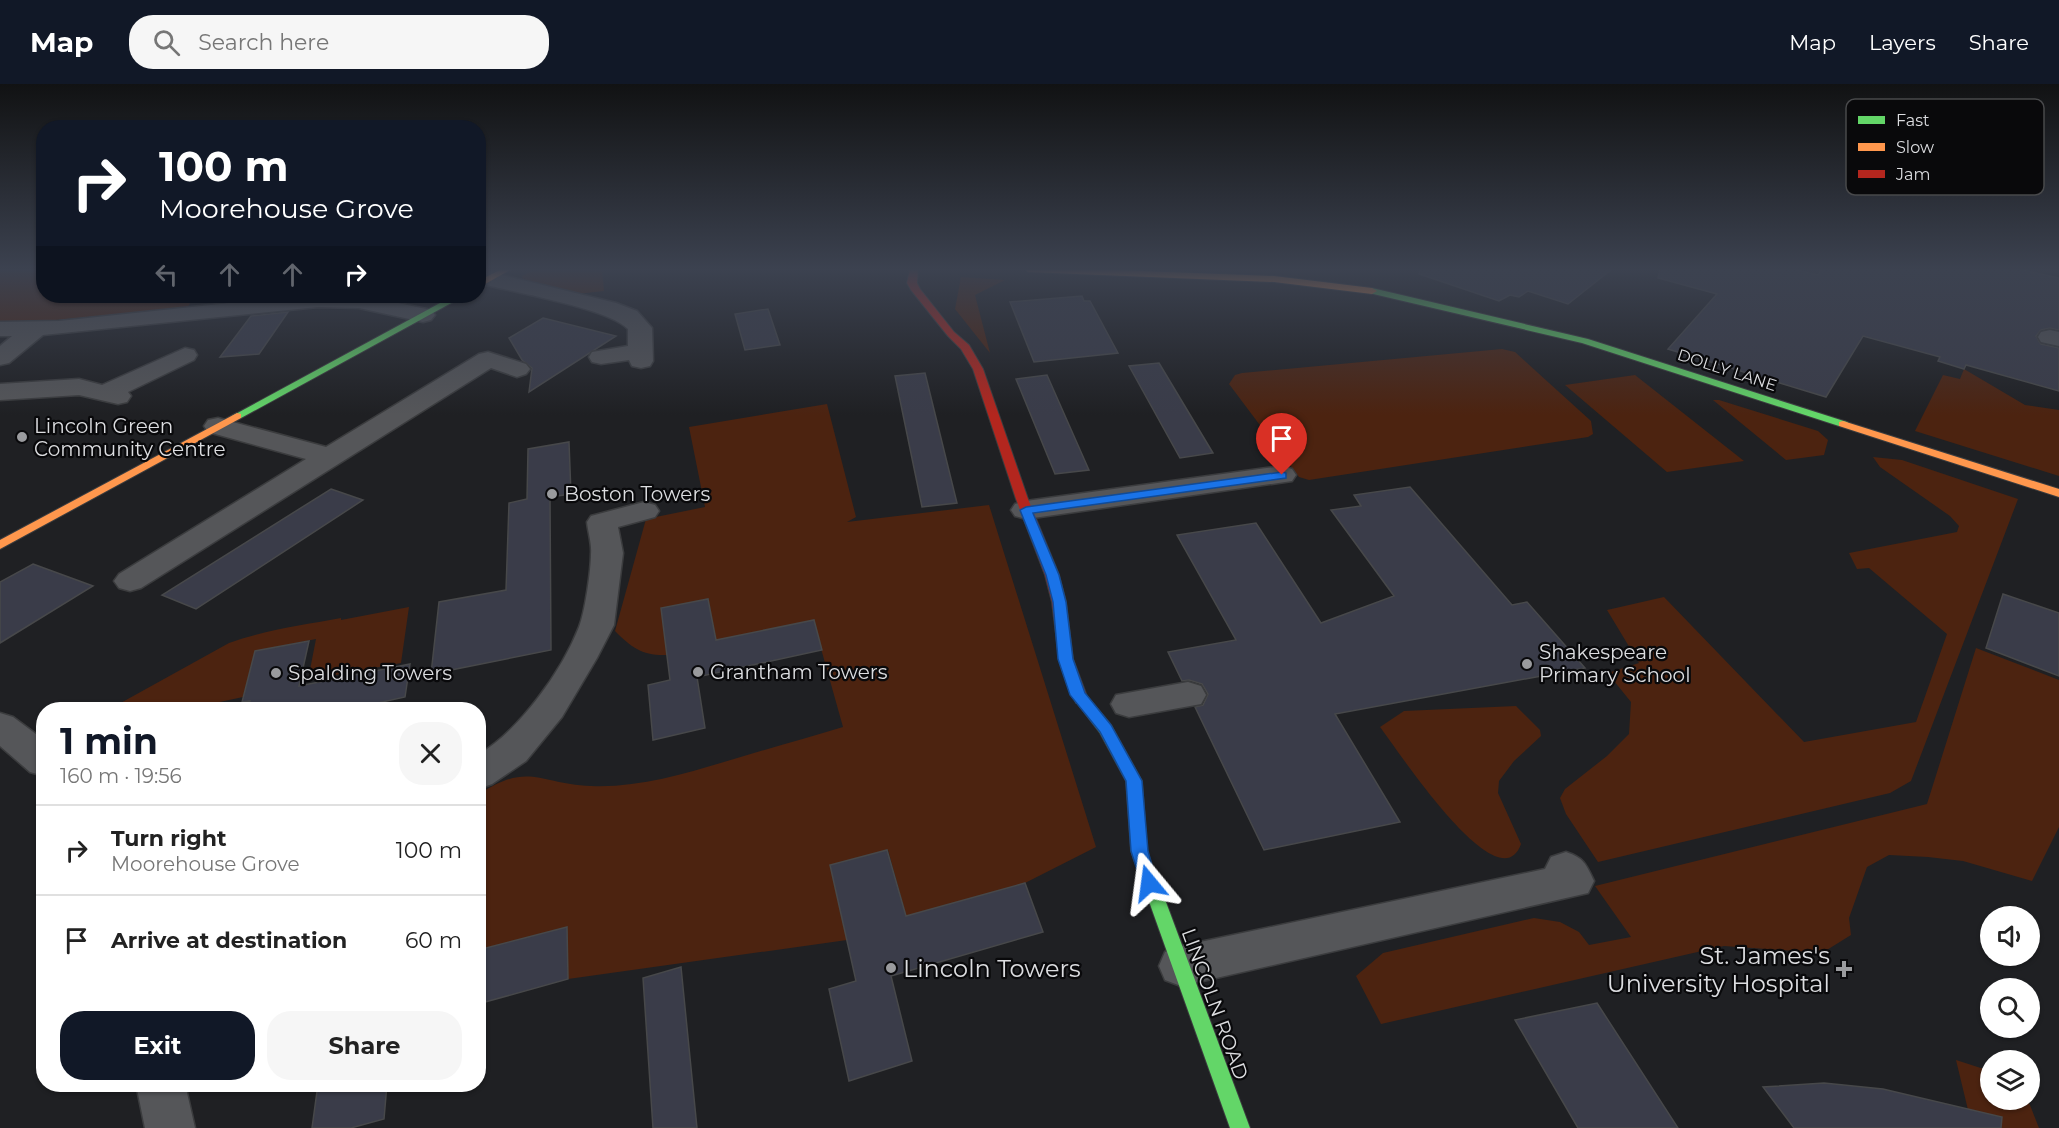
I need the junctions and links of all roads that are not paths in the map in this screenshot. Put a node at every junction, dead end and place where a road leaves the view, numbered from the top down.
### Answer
1 (146, 318) edge
2 (418, 318) edge
3 (631, 318) edge
4 (939, 318) edge
5 (1489, 318) edge
6 (0, 329) edge
7 (36, 329) junction
8 (185, 355) dead end
9 (601, 357) dead end
10 (0, 358) edge
11 (517, 369) dead end
12 (0, 392) edge
13 (218, 426) junction
14 (329, 458) junction
15 (1282, 475) dead end
16 (2059, 493) edge
17 (644, 510) dead end
18 (1026, 510) junction
19 (0, 545) edge
20 (130, 581) dead end
21 (1188, 695) dead end
22 (1129, 704) dead end
23 (486, 769) edge
24 (1577, 876) dead end
25 (1181, 966) junction
26 (1240, 1128) edge

1 - 7 street
2 - 13 street
3 - 9 street
4 - 18 street, LINCOLN ROAD
5 - 16 street, DOLLY LANE
6 - 7 street
7 - 10 street
8 - 12 street
11 - 14 street
13 - 14 street
13 - 19 street
14 - 20 street
15 - 18 street
17 - 23 street
18 - 25 street, LINCOLN ROAD
21 - 22 street
24 - 25 street
25 - 26 street, LINCOLN ROAD

